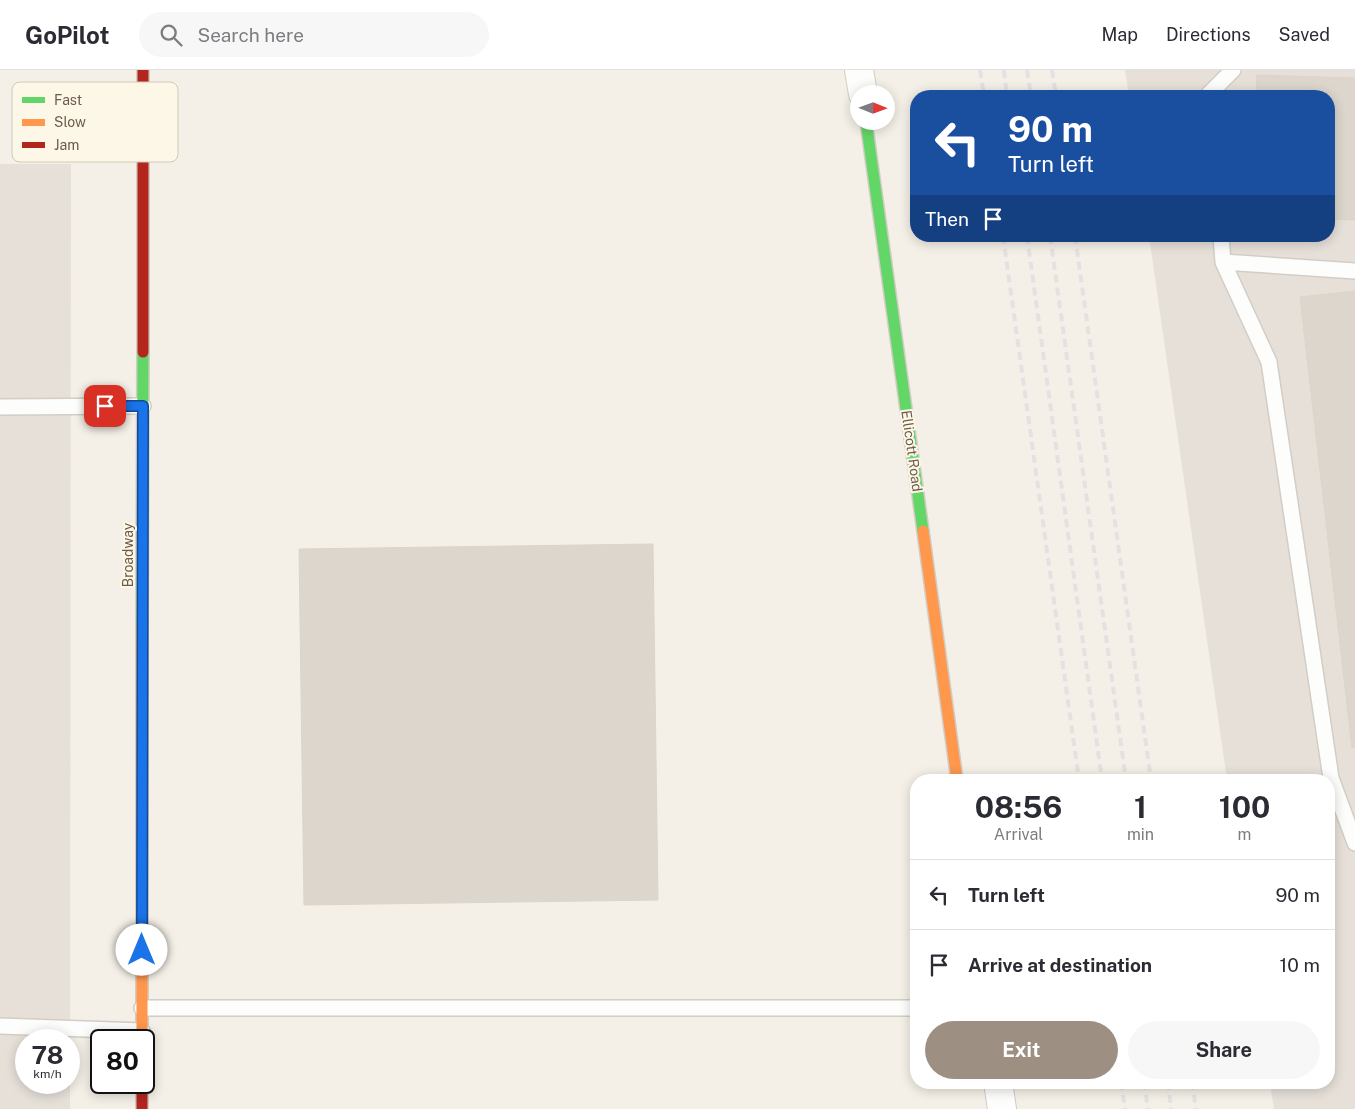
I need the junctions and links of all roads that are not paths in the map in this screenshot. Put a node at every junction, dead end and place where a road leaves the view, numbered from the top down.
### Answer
1 (859, 70) edge
2 (1234, 70) edge
3 (861, 85) edge
4 (1213, 90) edge
5 (867, 130) edge
6 (143, 162) edge
7 (1221, 242) edge
8 (1223, 262) junction
9 (1355, 271) edge
10 (143, 406) junction
11 (0, 407) edge
12 (956, 774) edge
13 (1330, 774) edge
14 (1335, 789) edge
15 (1355, 843) edge
16 (142, 1008) junction
17 (910, 1008) edge
18 (0, 1026) edge
19 (142, 1029) edge
20 (90, 1032) edge
21 (999, 1089) edge
22 (142, 1094) edge
23 (142, 1109) edge
24 (1002, 1109) edge

1 - 3 street
2 - 4 lane
5 - 12 main road, Ellicott Road
6 - 10 main road, Broadway
7 - 8 lane
8 - 9 lane
8 - 13 lane
10 - 11 lane
10 - 16 main road, Broadway
14 - 15 lane
16 - 17 lane
16 - 19 main road, Broadway
18 - 20 lane
21 - 24 street
22 - 23 main road

